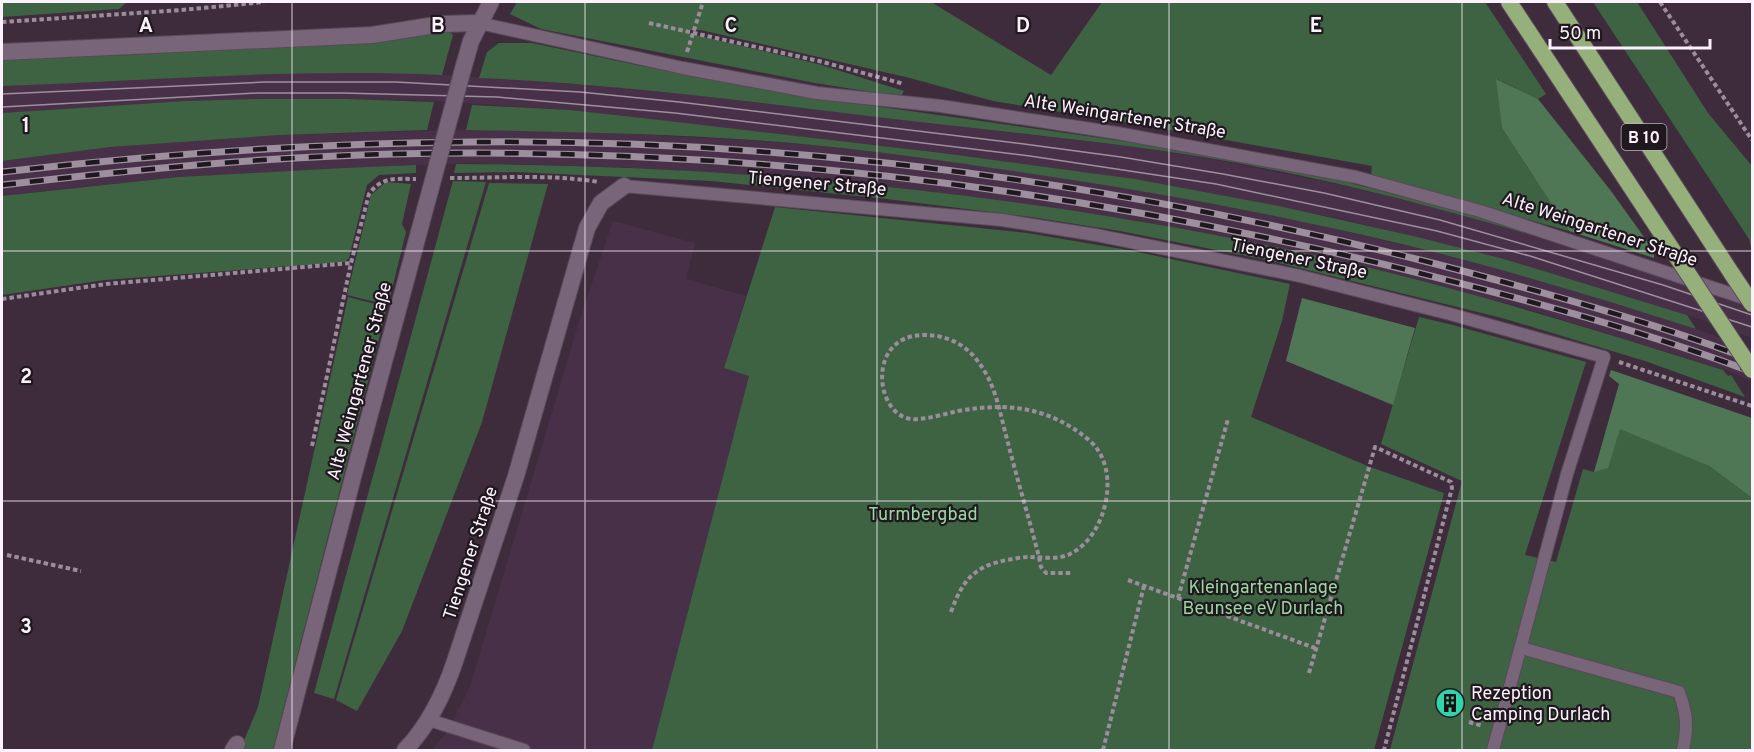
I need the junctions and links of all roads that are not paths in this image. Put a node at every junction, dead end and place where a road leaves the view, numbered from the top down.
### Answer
1 (491, 2) edge
2 (1509, 2) edge
3 (1554, 2) edge
4 (479, 23) junction
5 (2, 52) edge
6 (624, 186) joint
7 (1752, 302) edge
8 (1752, 370) edge
9 (1521, 648) junction
10 (429, 720) junction
11 (282, 750) edge
12 (405, 750) edge
13 (524, 750) edge
14 (1493, 750) edge
15 (1683, 750) edge

1 - 4 street, Alte Weingartener Straße
2 - 8 highway, B 10, bridge
3 - 7 highway, B 10, bridge
4 - 5 street
4 - 7 lane, Alte Weingartener Straße
4 - 11 street, Alte Weingartener Straße, bridge
6 - 9 lane, Tiengener Straße
6 - 10 street, Tiengener Straße
9 - 14 lane
9 - 15 lane
10 - 12 street, Tiengener Straße
10 - 13 lane

